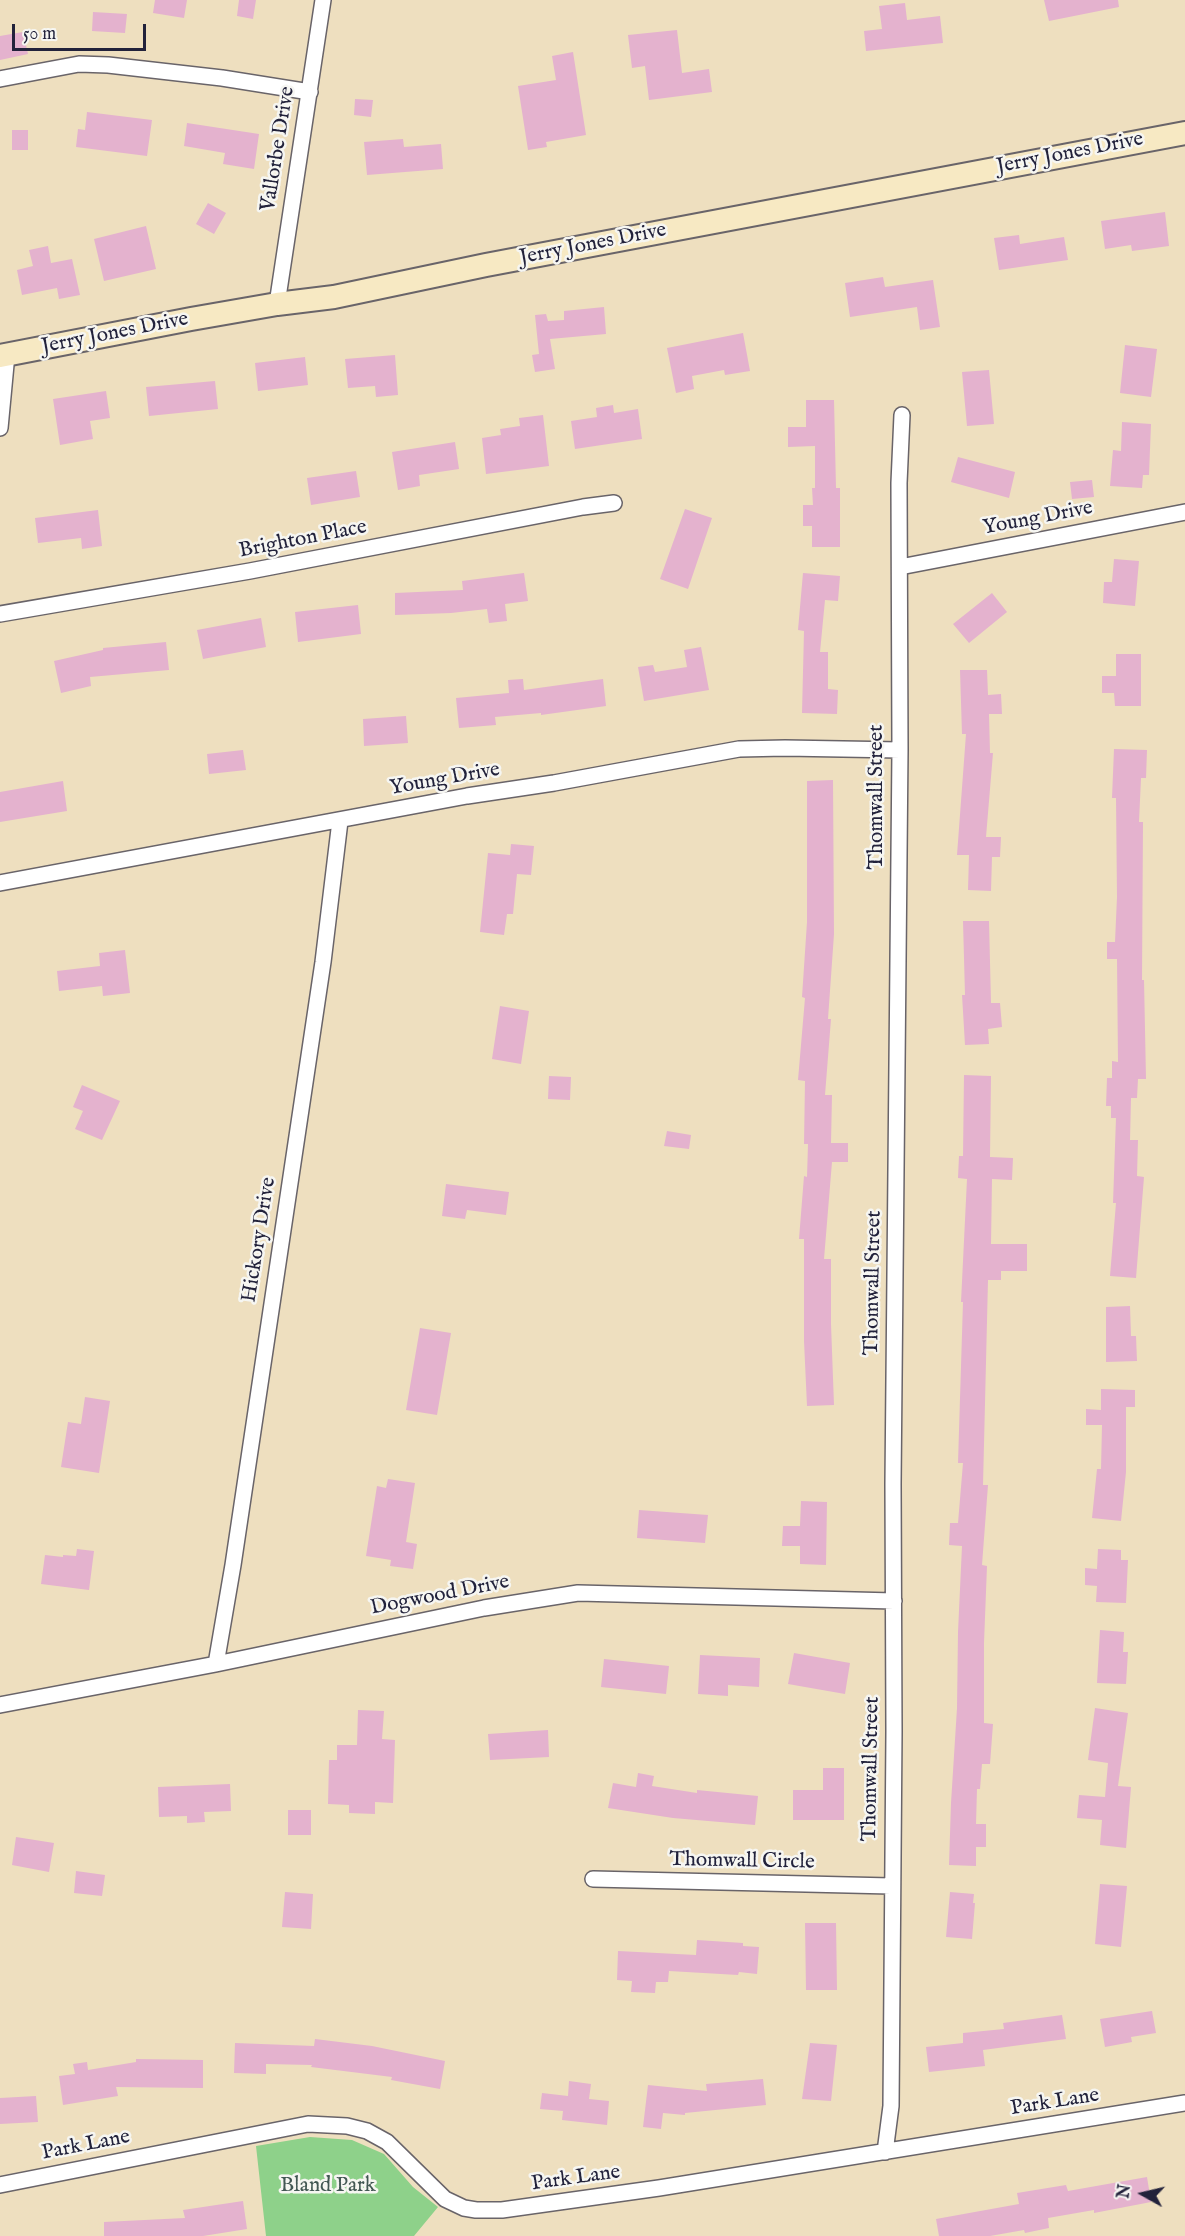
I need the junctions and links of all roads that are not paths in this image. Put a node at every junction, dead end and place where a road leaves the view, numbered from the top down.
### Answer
1 (322, 0) edge
2 (0, 79) edge
3 (310, 92) junction
4 (1185, 133) edge
5 (277, 304) junction
6 (4, 355) edge
7 (902, 415) dead end
8 (0, 428) edge
9 (614, 503) dead end
10 (1185, 512) edge
11 (900, 567) junction
12 (0, 614) edge
13 (900, 750) junction
14 (340, 821) junction
15 (0, 883) edge
16 (894, 1600) junction
17 (216, 1664) junction
18 (0, 1705) edge
19 (592, 1879) dead end
20 (891, 1886) junction
21 (1185, 2103) edge
22 (885, 2152) junction
23 (0, 2185) edge

1 - 3 street, Vallorbe Drive
2 - 3 street
3 - 5 street, Vallorbe Drive
4 - 5 main road, Jerry Jones Drive
5 - 6 main road, Jerry Jones Drive
6 - 8 street
7 - 11 street, Thomwall Street
9 - 12 street, Brighton Place
10 - 11 street, Young Drive
11 - 13 street, Thomwall Street
13 - 14 street, Young Drive
13 - 16 street, Thomwall Street
14 - 15 street, Young Drive
14 - 17 street, Hickory Drive
16 - 17 street, Dogwood Drive
16 - 20 street, Thomwall Street
17 - 18 street, Dogwood Drive
19 - 20 street, Thomwall Circle
20 - 22 street, Thomwall Street
21 - 22 street, Park Lane
22 - 23 street, Park Lane

